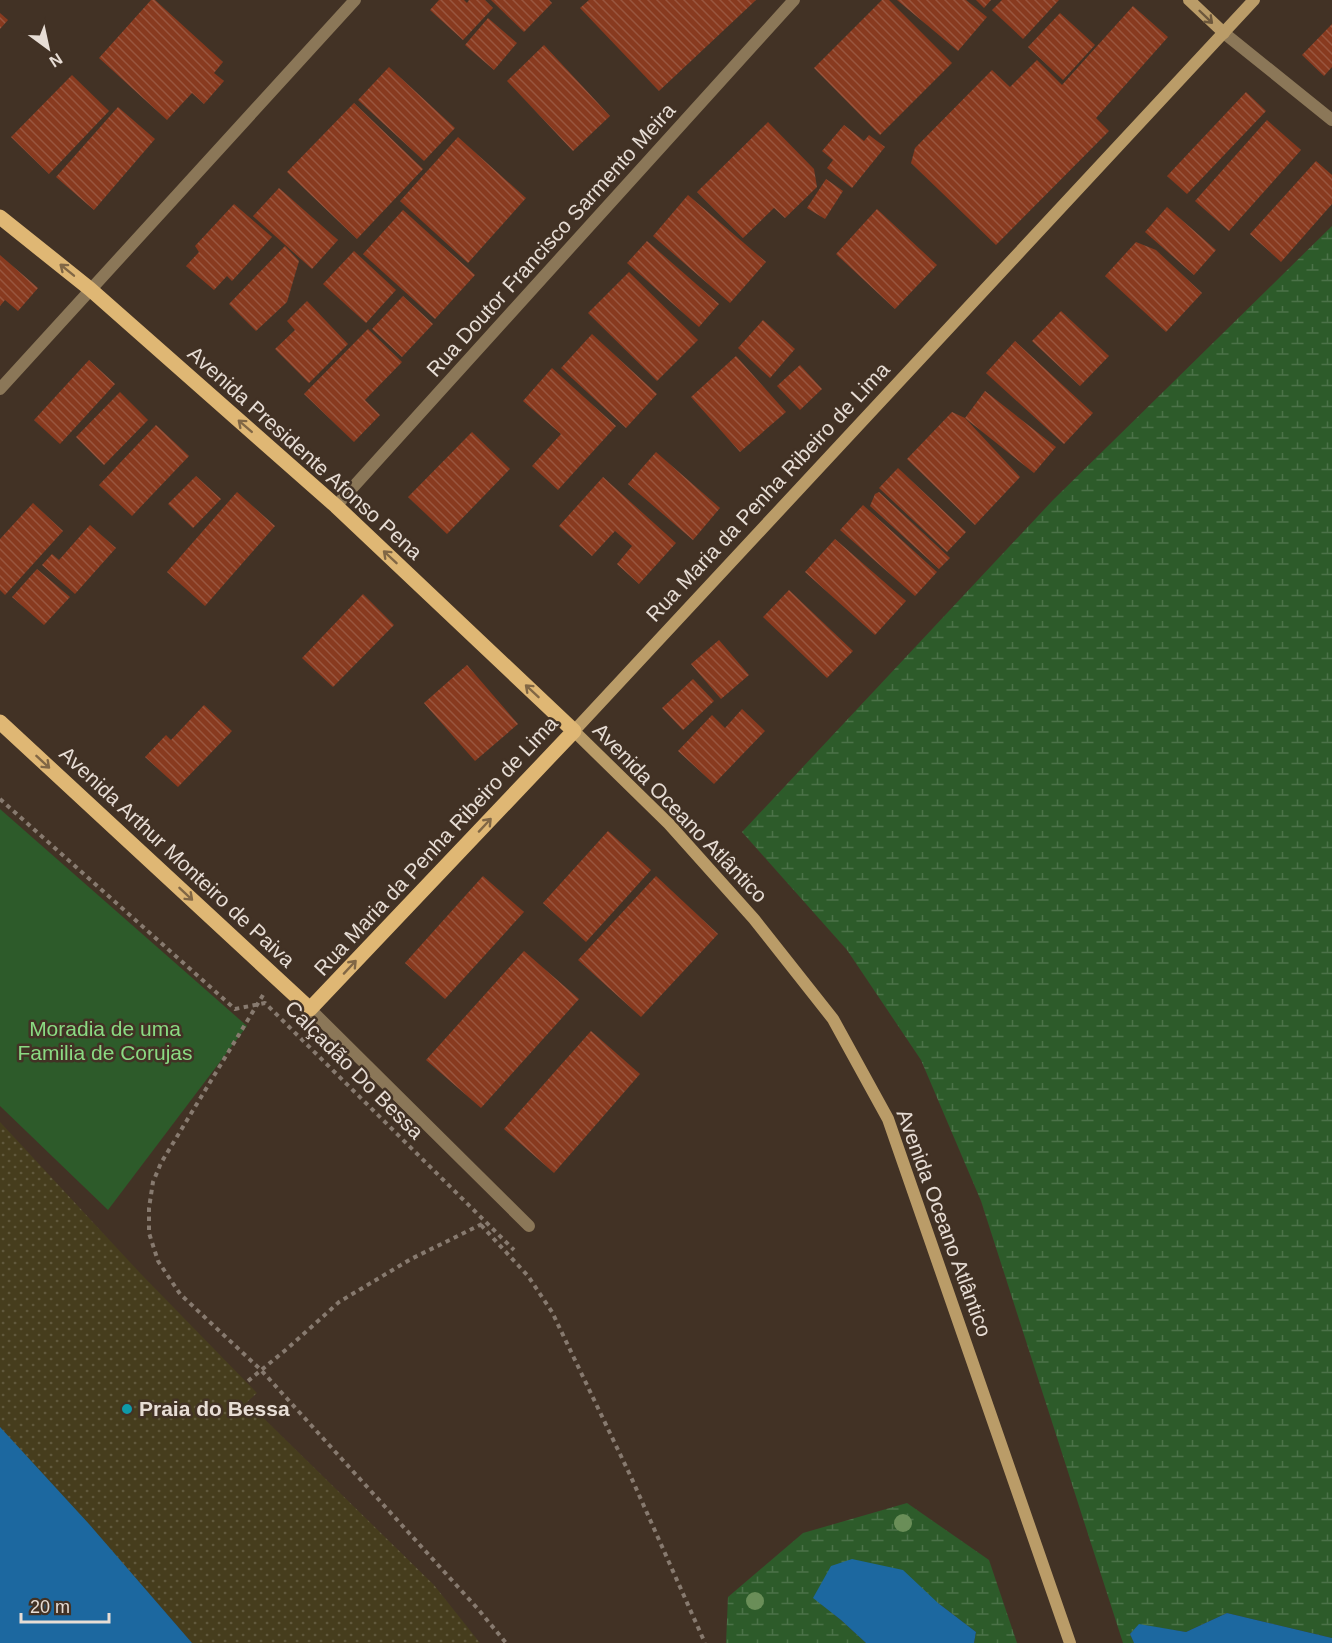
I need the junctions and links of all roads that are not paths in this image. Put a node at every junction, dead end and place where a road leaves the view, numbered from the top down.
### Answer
1 (355, 0) edge
2 (794, 0) edge
3 (1189, 0) edge
4 (1254, 0) edge
5 (1224, 33) junction
6 (1332, 120) edge
7 (0, 217) edge
8 (90, 289) junction
9 (0, 389) edge
10 (336, 506) junction
11 (0, 722) edge
12 (574, 731) junction
13 (310, 1009) junction
14 (529, 1226) dead end
15 (1070, 1643) edge

1 - 8 street
2 - 10 street, Rua Doutor Francisco Sarmento Meira
3 -> 5 street
4 - 5 street, Rua Maria da Penha Ribeiro de Lima
5 - 6 street
5 - 12 street, Rua Maria da Penha Ribeiro de Lima
8 -> 7 main road, Avenida Presidente Afonso Pena
8 - 9 street
10 -> 8 main road, Avenida Presidente Afonso Pena
12 -> 10 main road, Avenida Presidente Afonso Pena
11 -> 13 main road, Avenida Arthur Monteiro de Paiva
13 -> 12 main road, Rua Maria da Penha Ribeiro de Lima
12 - 15 street, Avenida Oceano Atlântico
13 - 14 street, Avenida Arthur Monteiro de Paiva

